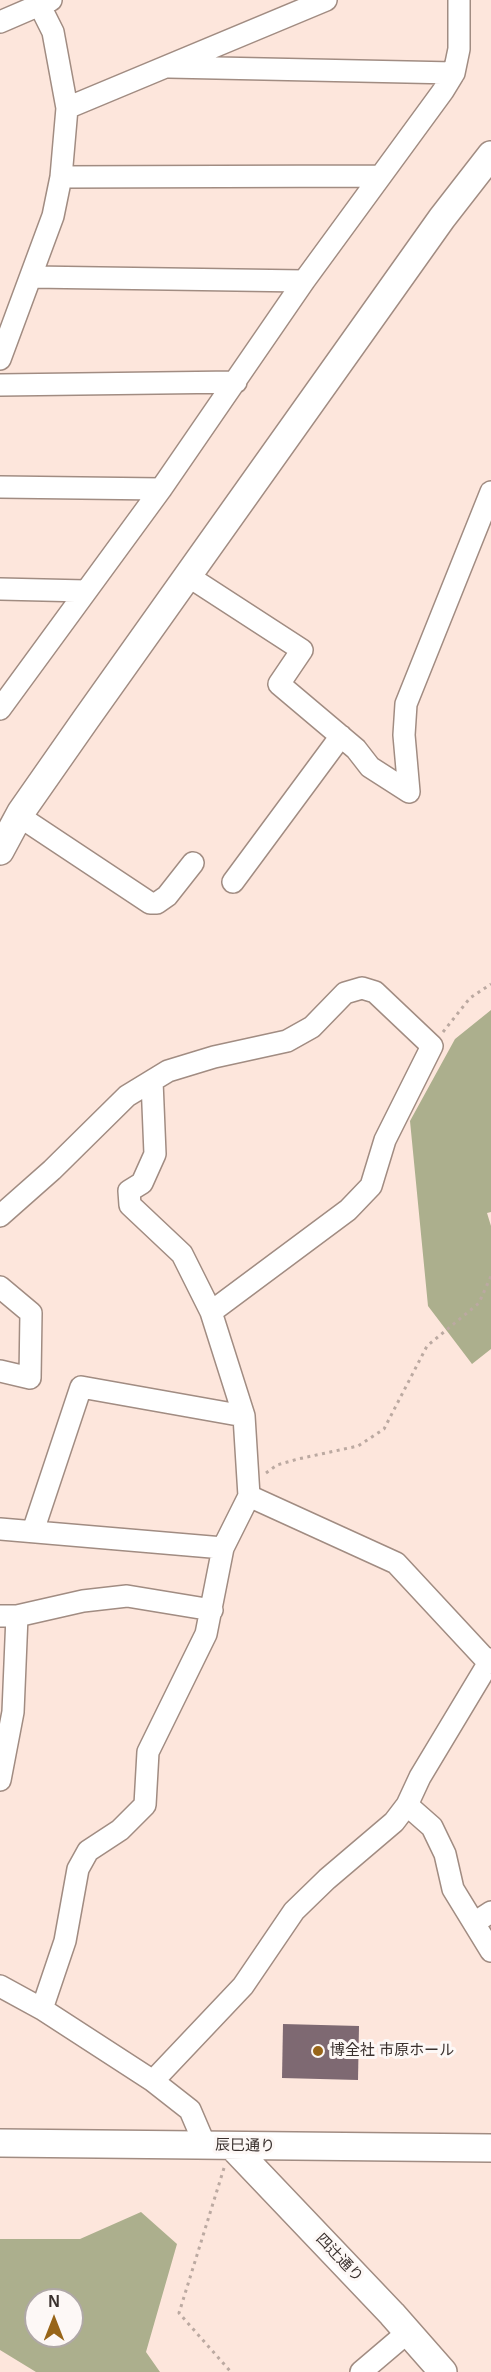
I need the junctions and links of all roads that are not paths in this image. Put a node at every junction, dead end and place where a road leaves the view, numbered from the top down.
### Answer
1 (326, 0) edge
2 (459, 0) edge
3 (43, 2) edge
4 (0, 22) edge
5 (169, 67) junction
6 (454, 73) junction
7 (67, 108) junction
8 (491, 155) edge
9 (380, 176) junction
10 (61, 177) junction
11 (32, 278) junction
12 (304, 281) junction
13 (0, 359) edge
14 (236, 382) junction
15 (0, 384) edge
16 (0, 488) edge
17 (161, 489) junction
18 (491, 492) edge
19 (188, 576) junction
20 (0, 589) edge
21 (86, 591) junction
22 (4, 699) edge
23 (341, 736) junction
24 (19, 816) junction
25 (0, 851) edge
26 (193, 862) dead end
27 (233, 882) dead end
28 (152, 1081) junction
29 (0, 1216) edge
30 (0, 1287) edge
31 (211, 1312) junction
32 (0, 1371) edge
33 (244, 1416) junction
34 (249, 1497) junction
35 (0, 1529) edge
36 (33, 1531) junction
37 (224, 1548) junction
38 (212, 1610) junction
39 (9, 1616) edge
40 (490, 1661) edge
41 (4, 1734) edge
42 (0, 1780) edge
43 (407, 1805) junction
44 (482, 1918) edge
45 (491, 1951) edge
46 (0, 1986) edge
47 (42, 2009) junction
48 (153, 2081) junction
49 (0, 2143) edge
50 (206, 2145) junction
51 (232, 2146) junction
52 (491, 2148) edge
53 (408, 2332) junction
54 (361, 2372) edge
55 (443, 2372) edge

1 - 5 street
2 - 6 street
3 - 4 street
3 - 7 street
5 - 6 street
5 - 7 street
6 - 9 street
7 - 10 street
8 - 19 street
9 - 10 street
9 - 12 street
10 - 11 street
11 - 12 street
11 - 13 street
12 - 14 street
14 - 15 street
14 - 17 street
16 - 17 street
17 - 21 street
18 - 23 street
19 - 23 street
19 - 24 street
20 - 21 street
21 - 22 street
23 - 27 street
24 - 25 street
24 - 26 street
28 - 29 street
28 - 31 street
28 - 31 street
30 - 32 street
31 - 33 street
33 - 34 street
33 - 36 street
34 - 37 street
34 - 40 street
35 - 36 street
36 - 37 street
37 - 38 street
38 - 39 street
38 - 47 street
39 - 41 street
40 - 43 street
41 - 42 street
43 - 44 street
43 - 48 street
44 - 45 street
46 - 47 street
47 - 48 street
48 - 50 street
49 - 50 street, 辰巳通り
50 - 51 street, 辰巳通り
51 - 52 street, 辰巳通り
51 - 53 street, 四辻通り
53 - 54 street
53 - 55 street, 四辻通り

